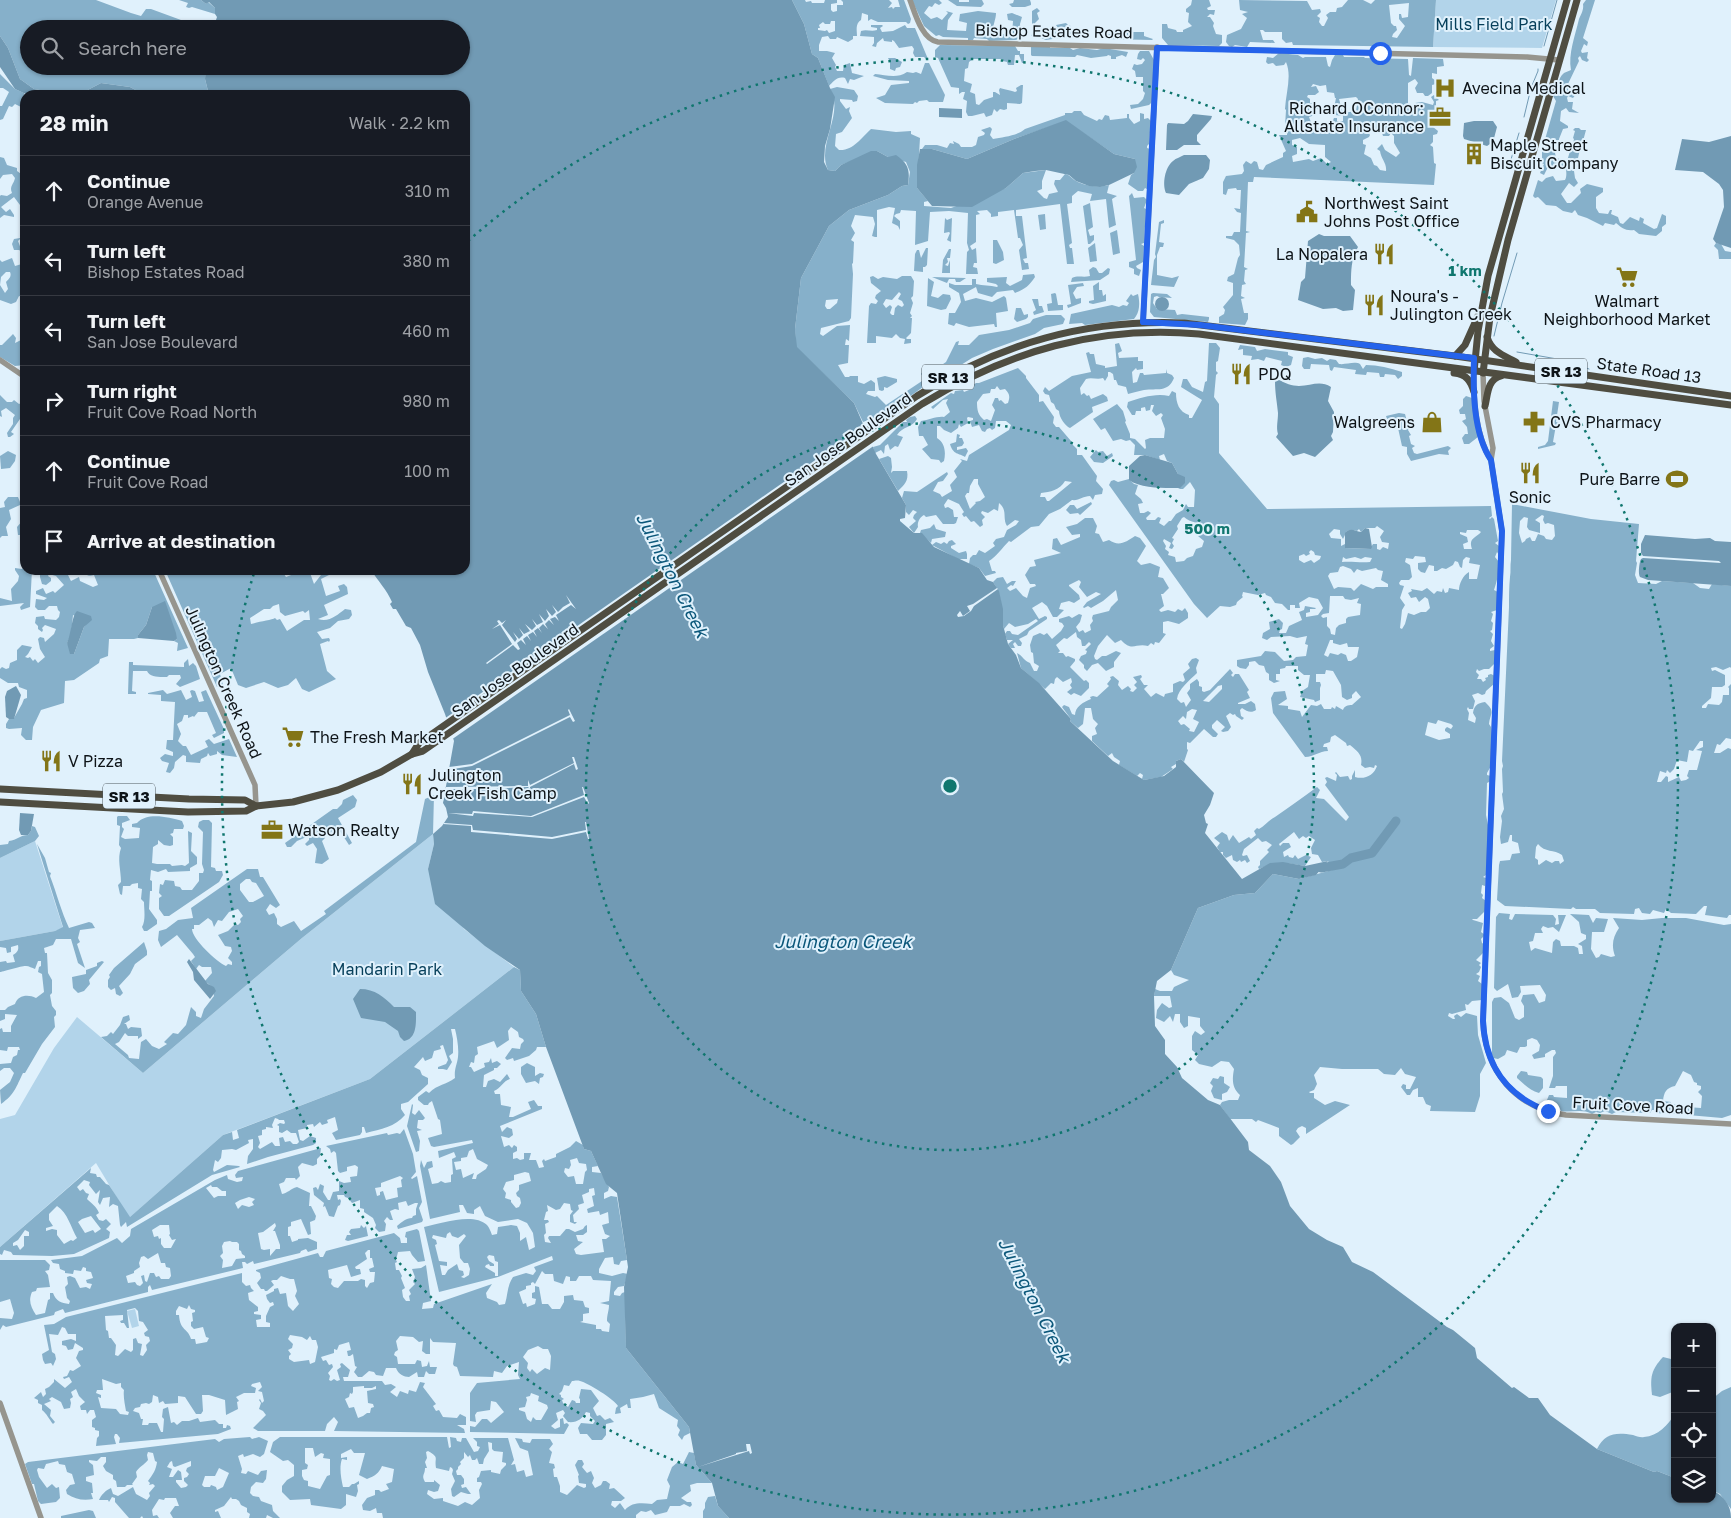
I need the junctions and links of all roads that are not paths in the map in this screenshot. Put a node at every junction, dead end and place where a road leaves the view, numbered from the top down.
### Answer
1 (910, 0) edge
2 (1567, 0) edge
3 (1577, 0) edge
4 (1157, 48) junction
5 (1550, 59) junction
6 (1559, 60) junction
7 (1508, 206) junction
8 (1517, 208) junction
9 (1499, 237) junction
10 (1508, 240) junction
11 (1482, 306) junction
12 (1143, 322) junction
13 (1207, 326) junction
14 (1183, 333) junction
15 (1487, 336) junction
16 (1094, 337) junction
17 (1302, 337) junction
18 (1335, 341) junction
19 (1262, 342) junction
20 (1300, 348) junction
21 (1455, 356) junction
22 (1474, 358) junction
23 (0, 360) edge
24 (1381, 360) junction
25 (1484, 360) junction
26 (1522, 366) junction
27 (1474, 372) junction
28 (1483, 373) junction
29 (20, 374) edge
30 (1504, 376) junction
31 (1599, 377) junction
32 (1647, 384) junction
33 (1585, 385) junction
34 (1474, 392) junction
35 (1632, 392) junction
36 (1731, 396) edge
37 (1728, 405) edge
38 (1485, 406) junction
39 (1491, 460) junction
40 (161, 575) edge
41 (438, 736) junction
42 (0, 789) edge
43 (53, 792) junction
44 (189, 799) junction
45 (0, 802) edge
46 (52, 805) junction
47 (256, 806) junction
48 (188, 812) junction
49 (1731, 1124) edge
50 (0, 1403) edge
51 (41, 1518) edge

1 - 4 street, Bishop Estates Road
2 - 5 main road
3 - 6 main road
4 - 5 street
4 - 12 street
5 - 6 street
5 - 7 main road
6 - 8 main road
7 - 8 main road
7 - 9 main road
8 - 10 main road
9 - 10 main road
9 - 11 main road
10 - 15 main road
11 - 21 main road
11 - 22 main road
12 - 13 main road, San Jose Boulevard / SR 13
12 - 16 main road
12 - 41 main road, San Jose Boulevard / SR 13
13 - 14 main road
13 - 17 main road, San Jose Boulevard / SR 13
14 - 16 main road, San Jose Boulevard / SR 13
14 - 19 main road, San Jose Boulevard / SR 13
15 - 25 main road
15 - 26 main road
16 - 41 main road, San Jose Boulevard / SR 13
17 - 18 main road, San Jose Boulevard / SR 13
17 - 19 main road
18 - 20 main road
18 - 21 main road, San Jose Boulevard / SR 13
19 - 20 main road, San Jose Boulevard / SR 13
20 - 24 main road, San Jose Boulevard / SR 13
21 - 22 main road, San Jose Boulevard / SR 13
22 - 25 main road, State Road 13 / SR 13
22 - 27 main road
23 - 29 street
24 - 27 main road, San Jose Boulevard / SR 13
24 - 34 main road
25 - 26 main road, State Road 13 / SR 13
25 - 28 main road
26 - 31 main road, State Road 13 / SR 13
27 - 28 main road, San Jose Boulevard / SR 13
27 - 34 street
28 - 30 main road, State Road 13 / SR 13
28 - 38 street
30 - 33 main road, State Road 13 / SR 13
30 - 38 main road
31 - 32 main road, State Road 13 / SR 13
31 - 33 main road
32 - 35 main road
32 - 36 main road, State Road 13 / SR 13
33 - 35 main road, State Road 13 / SR 13
34 - 39 street
35 - 37 main road, State Road 13 / SR 13
36 - 37 main road
38 - 39 street
39 - 49 street, Fruit Cove Road
40 - 47 street, Julington Creek Road
41 - 47 main road, San Jose Boulevard / SR 13
42 - 43 main road, San Jose Boulevard / SR 13
43 - 44 main road, San Jose Boulevard / SR 13
43 - 46 main road
44 - 47 main road, San Jose Boulevard / SR 13
44 - 48 main road
45 - 46 main road, San Jose Boulevard / SR 13
46 - 48 main road, San Jose Boulevard / SR 13
47 - 48 main road, San Jose Boulevard / SR 13
50 - 51 street

